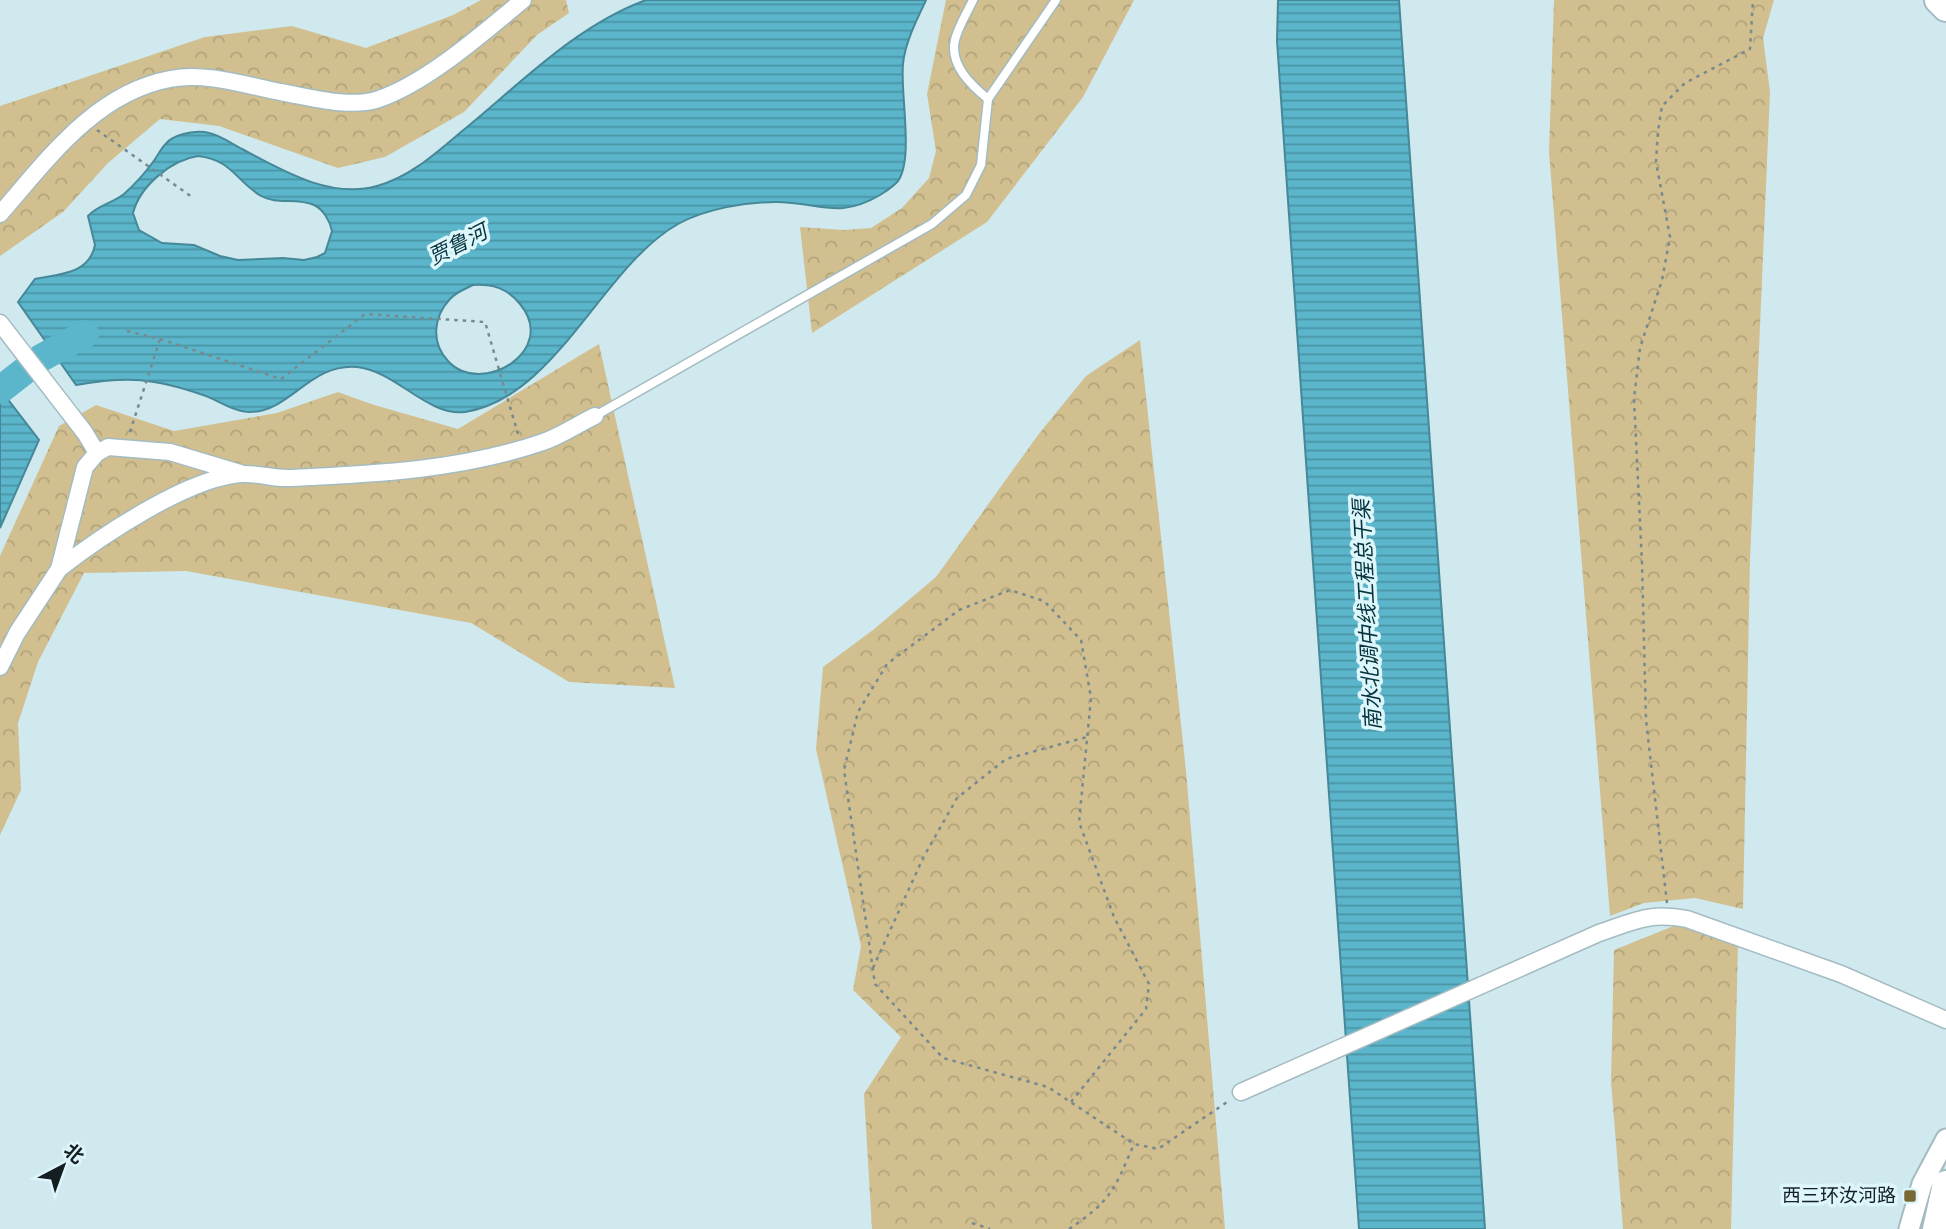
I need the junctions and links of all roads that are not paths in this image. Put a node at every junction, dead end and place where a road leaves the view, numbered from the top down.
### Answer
1 (523, 0) edge
2 (973, 0) edge
3 (1056, 0) edge
4 (1938, 0) edge
5 (1946, 8) edge
6 (988, 99) junction
7 (0, 214) edge
8 (0, 323) edge
9 (595, 416) joint
10 (97, 453) junction
11 (242, 474) junction
12 (59, 569) junction
13 (0, 667) edge
14 (1946, 1020) edge
15 (1241, 1092) road end
16 (1946, 1139) edge
17 (1946, 1184) edge
18 (1909, 1229) edge
19 (1936, 1229) edge

1 - 7 street
2 - 6 lane
3 - 6 lane
4 - 5 highway
6 - 9 lane
8 - 10 street
9 - 11 street
10 - 11 street
10 - 12 street
11 - 12 street
12 - 13 street
14 - 15 street
16 - 18 street
17 - 19 highway

